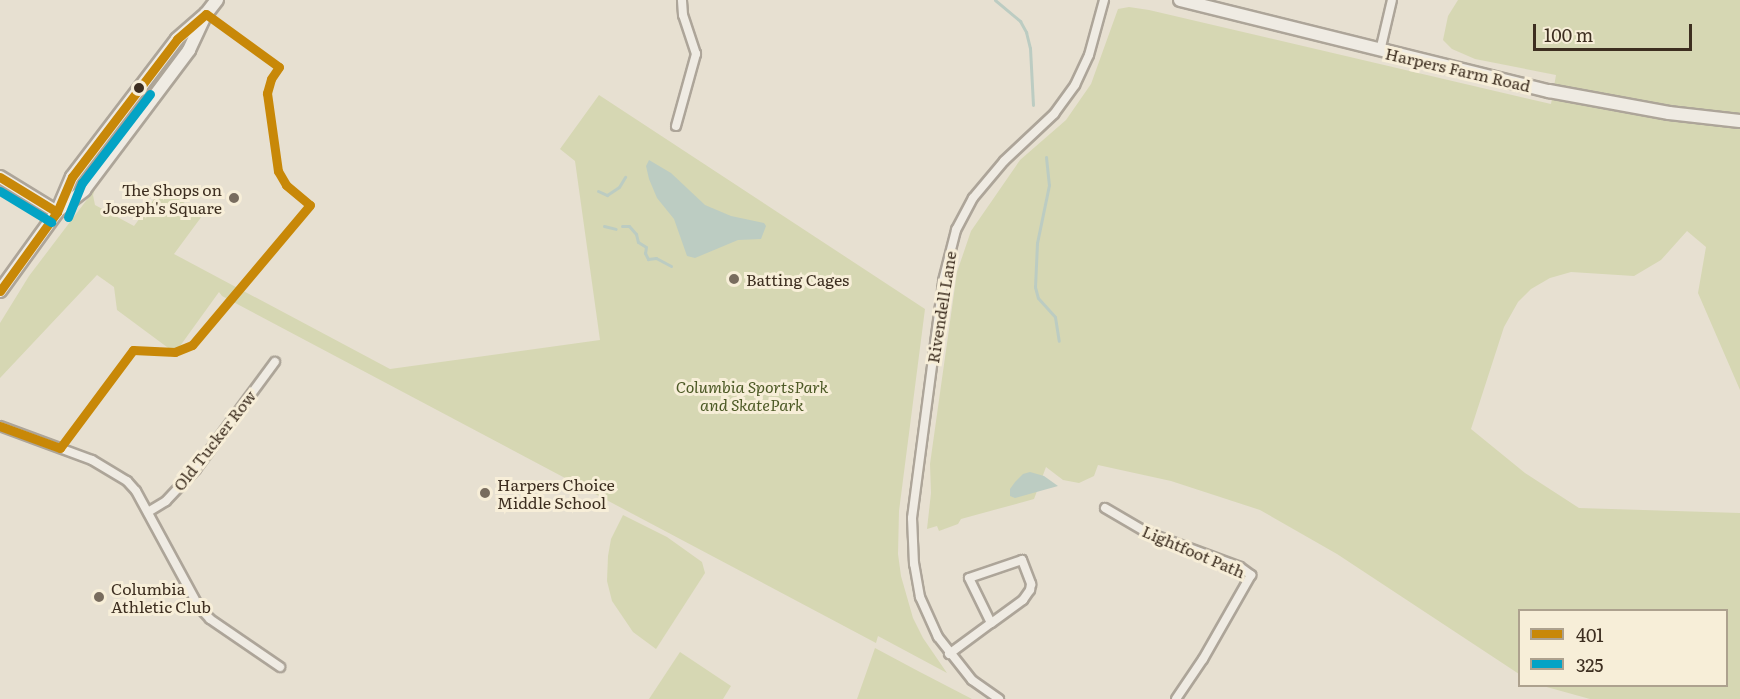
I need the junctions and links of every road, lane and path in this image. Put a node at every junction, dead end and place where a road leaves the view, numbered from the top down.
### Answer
1 (217, 0) edge
2 (682, 0) edge
3 (1104, 0) edge
4 (1180, 0) edge
5 (1392, 0) edge
6 (1380, 51) junction
7 (1740, 121) edge
8 (676, 126) dead end
9 (0, 177) edge
10 (57, 212) junction
11 (0, 291) edge
12 (274, 362) dead end
13 (0, 426) edge
14 (1105, 508) dead end
15 (148, 512) junction
16 (991, 623) junction
17 (949, 654) junction
18 (280, 667) dead end
19 (999, 699) edge
20 (1176, 699) edge

1 - 10 main road
2 - 8 street
3 - 17 street, Rivendell Lane
4 - 6 main road, Harpers Farm Road
5 - 6 street
6 - 7 main road, Harpers Farm Road
9 - 10 main road
10 - 11 main road
12 - 15 street, Old Tucker Row
13 - 15 street
14 - 20 street, Lightfoot Path
15 - 18 street
16 - 16 street
16 - 17 street
17 - 19 street, Rivendell Lane

